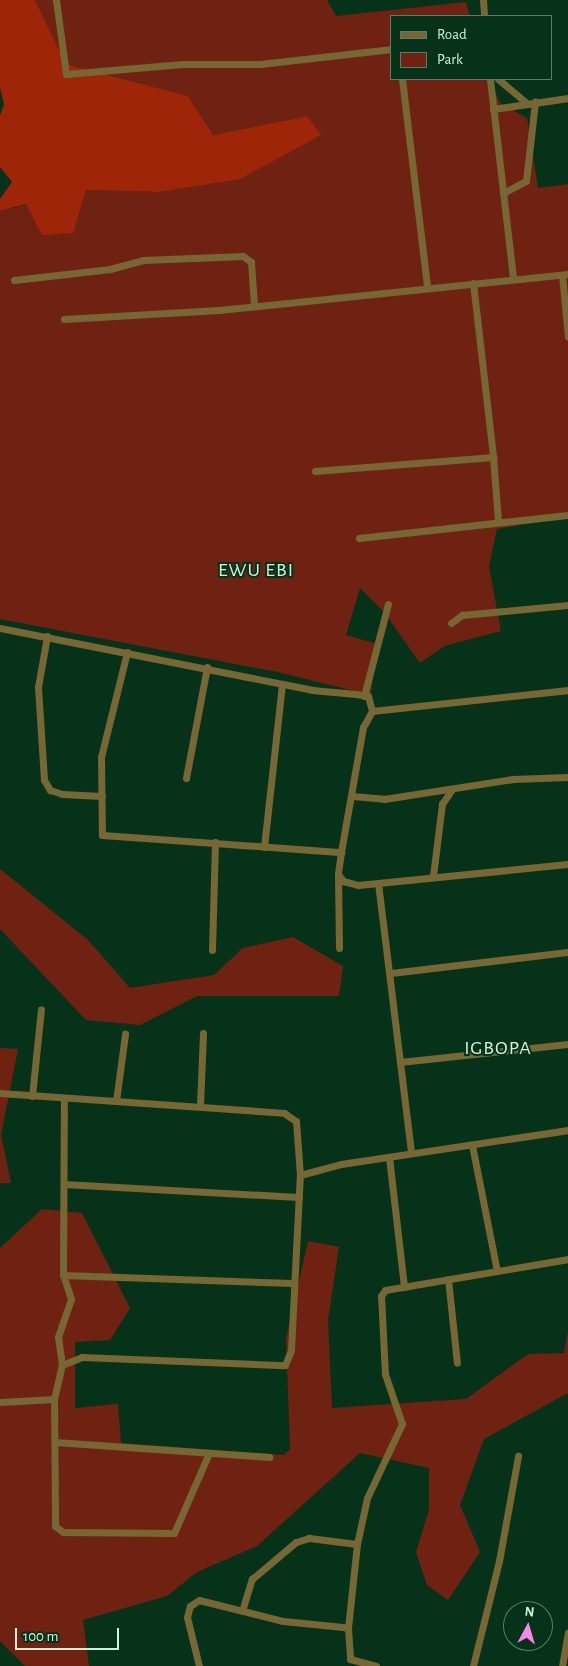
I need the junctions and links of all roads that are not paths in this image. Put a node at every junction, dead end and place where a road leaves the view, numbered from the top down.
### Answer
1 (56, 0) edge
2 (483, 0) edge
3 (484, 15) edge
4 (390, 49) edge
5 (402, 80) edge
6 (490, 80) edge
7 (499, 80) edge
8 (568, 98) edge
9 (532, 103) junction
10 (493, 109) junction
11 (503, 193) junction
12 (565, 275) edge
13 (513, 278) junction
14 (14, 280) dead end
15 (473, 283) junction
16 (427, 286) junction
17 (254, 305) junction
18 (64, 319) dead end
19 (568, 338) edge
20 (493, 457) junction
21 (315, 472) dead end
22 (568, 515) edge
23 (498, 520) junction
24 (359, 538) dead end
25 (388, 604) dead end
26 (568, 605) edge
27 (451, 623) dead end
28 (0, 628) edge
29 (47, 636) junction
30 (127, 652) junction
31 (207, 668) junction
32 (282, 684) junction
33 (568, 690) edge
34 (364, 696) junction
35 (372, 711) junction
36 (568, 776) edge
37 (186, 778) dead end
38 (452, 789) junction
39 (102, 796) junction
40 (352, 796) junction
41 (215, 842) junction
42 (264, 847) junction
43 (341, 852) junction
44 (568, 864) edge
45 (338, 874) junction
46 (433, 876) junction
47 (378, 883) junction
48 (339, 948) dead end
49 (212, 950) dead end
50 (568, 952) edge
51 (391, 973) junction
52 (41, 1009) dead end
53 (203, 1033) dead end
54 (125, 1034) dead end
55 (568, 1044) edge
56 (400, 1062) junction
57 (0, 1093) edge
58 (32, 1096) junction
59 (64, 1098) junction
60 (116, 1101) junction
61 (200, 1105) junction
62 (568, 1130) edge
63 (472, 1145) junction
64 (411, 1153) junction
65 (390, 1157) junction
66 (300, 1175) junction
67 (64, 1184) junction
68 (299, 1197) junction
69 (568, 1260) edge
70 (497, 1271) junction
71 (62, 1275) junction
72 (448, 1279) junction
73 (293, 1283) junction
74 (404, 1287) junction
75 (457, 1363) dead end
76 (62, 1366) junction
77 (54, 1399) junction
78 (0, 1402) edge
79 (55, 1442) junction
80 (209, 1453) junction
81 (518, 1456) dead end
82 (269, 1457) dead end
83 (357, 1544) junction
84 (242, 1611) junction
85 (348, 1628) junction
86 (568, 1633) edge
87 (198, 1666) edge
88 (376, 1666) edge
89 (473, 1666) edge
90 (562, 1666) edge

1 - 4 street
2 - 3 street
5 - 16 street
6 - 10 street
7 - 9 street
8 - 9 street
9 - 10 street
9 - 11 street
10 - 11 street
11 - 13 street
12 - 13 street
12 - 19 street
13 - 15 street
14 - 17 street
15 - 16 street
15 - 20 street
16 - 17 street
17 - 18 street
20 - 21 street
20 - 23 street
22 - 23 street
23 - 24 street
25 - 34 street
26 - 27 street
28 - 29 street
29 - 30 street
29 - 39 street
30 - 31 street
30 - 39 street
31 - 32 street
31 - 37 street
32 - 34 street
32 - 42 street
33 - 35 street
34 - 35 street
35 - 40 street
36 - 38 street
38 - 40 street
38 - 46 street
39 - 41 street
40 - 43 street
41 - 42 street
41 - 49 street
42 - 43 street
43 - 45 street
44 - 46 street
45 - 47 street
45 - 48 street
46 - 47 street
47 - 51 street
50 - 51 street
51 - 56 street
52 - 58 street
53 - 61 street
54 - 60 street
55 - 56 street
56 - 64 street
57 - 58 street
58 - 59 street
59 - 60 street
59 - 67 street
60 - 61 street
61 - 66 street
62 - 63 street
63 - 64 street
63 - 70 street
64 - 65 street
65 - 66 street
65 - 74 street
66 - 68 street
67 - 68 street
67 - 71 street
68 - 73 street
69 - 70 street
70 - 72 street
71 - 73 street
71 - 76 street
72 - 74 street
72 - 75 street
73 - 76 street
74 - 83 street
76 - 77 street
77 - 78 street
77 - 79 street
79 - 80 street
79 - 80 street
80 - 82 street
81 - 89 street
83 - 84 street
83 - 85 street
84 - 85 street
84 - 87 street
85 - 88 street
86 - 90 street

